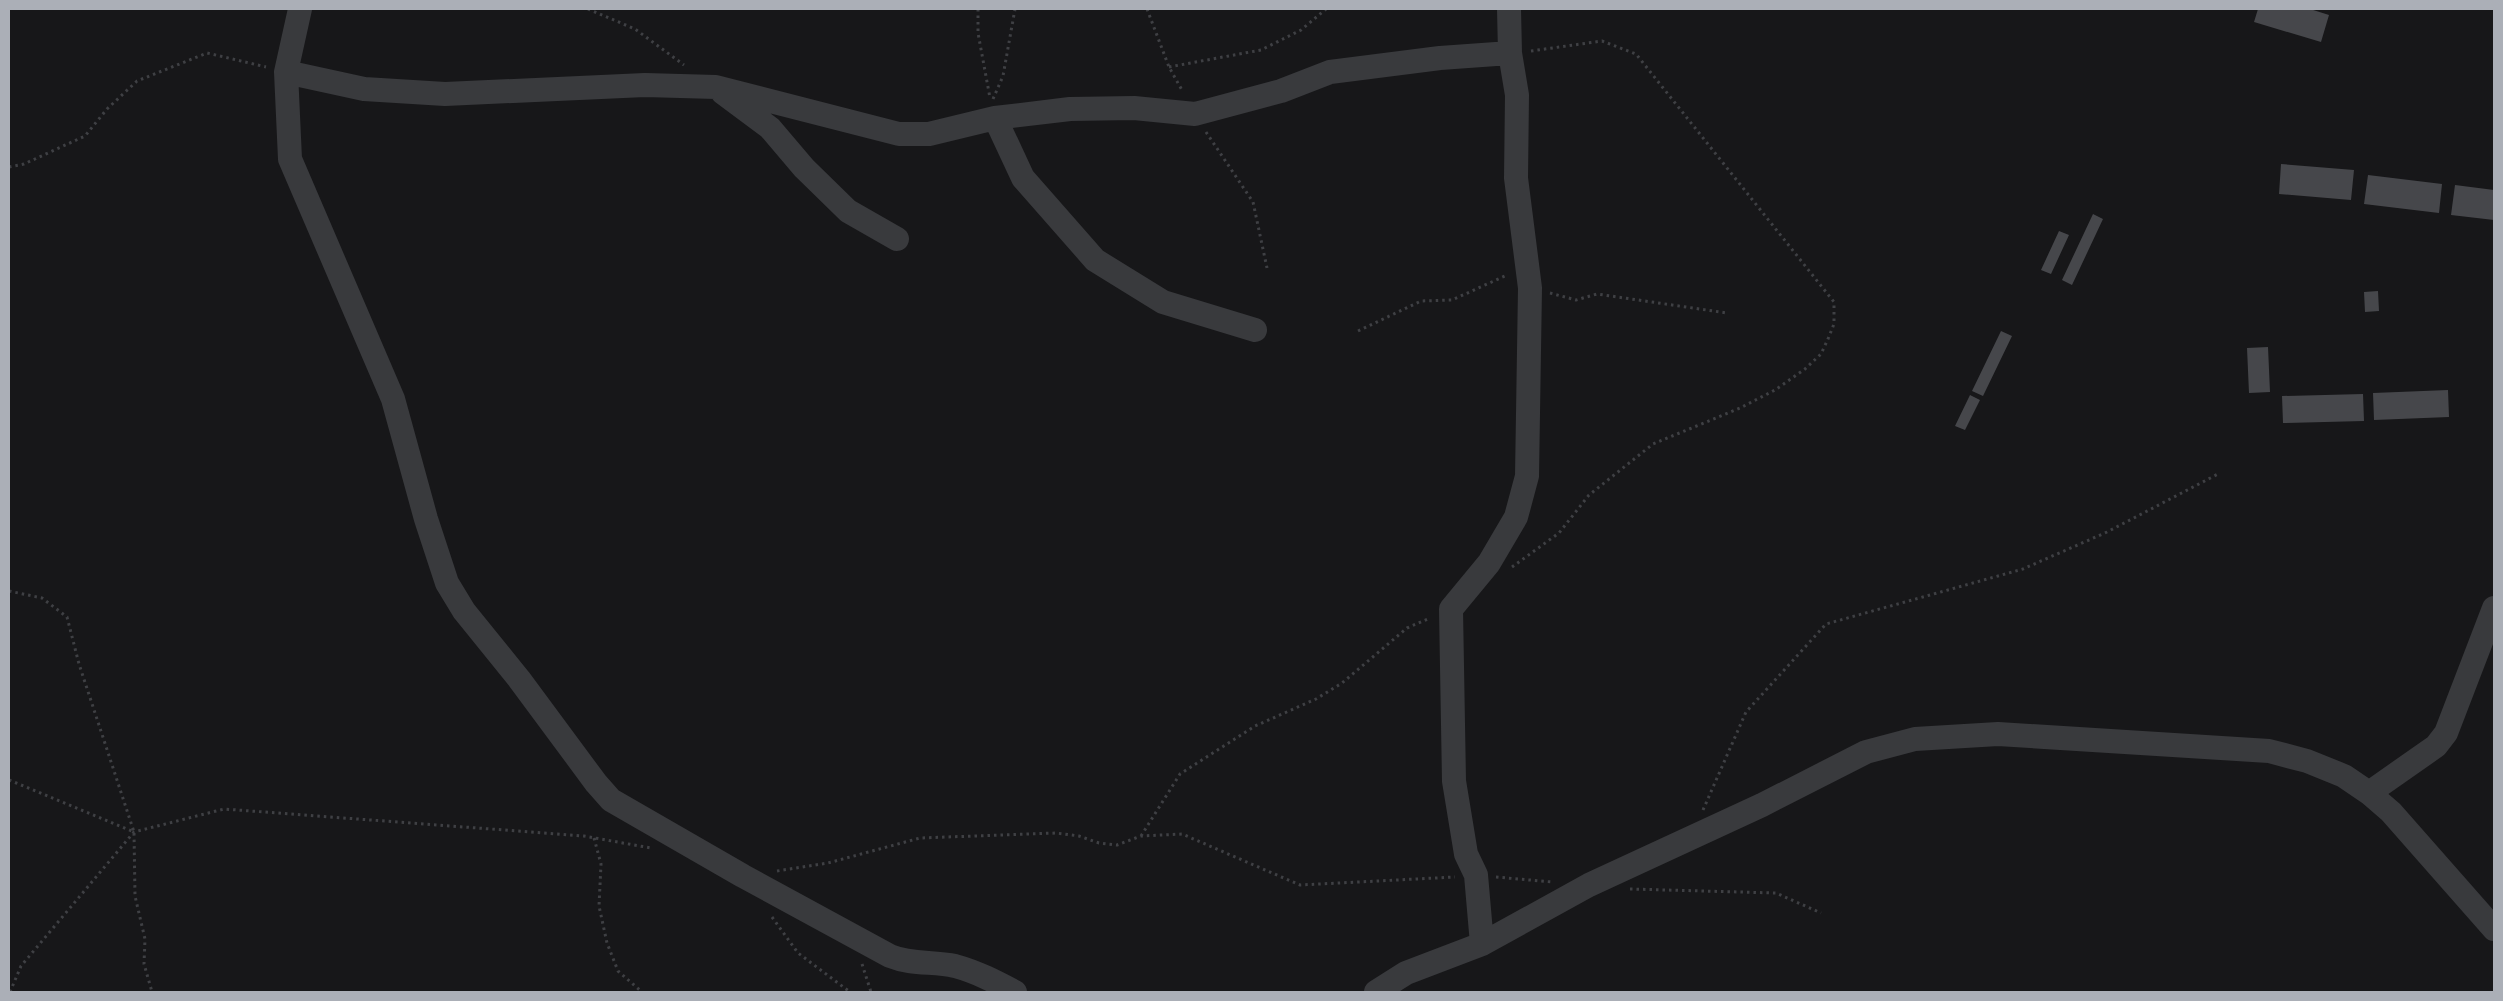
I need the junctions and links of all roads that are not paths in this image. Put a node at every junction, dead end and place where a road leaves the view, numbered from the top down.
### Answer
1 (300, 9) edge
2 (1509, 9) edge
3 (1510, 54) junction
4 (286, 72) junction
5 (716, 87) junction
6 (995, 118) junction
7 (897, 239) dead end
8 (1254, 330) dead end
9 (2494, 608) edge
10 (2369, 793) junction
11 (2494, 929) edge
12 (1482, 944) junction
13 (1016, 992) edge
14 (1376, 992) edge

1 - 4 street
2 - 3 street
3 - 6 street
3 - 12 street
4 - 5 street
4 - 13 street
5 - 6 street
5 - 7 street
6 - 8 street
9 - 10 street
10 - 11 street
10 - 12 street
12 - 14 street

